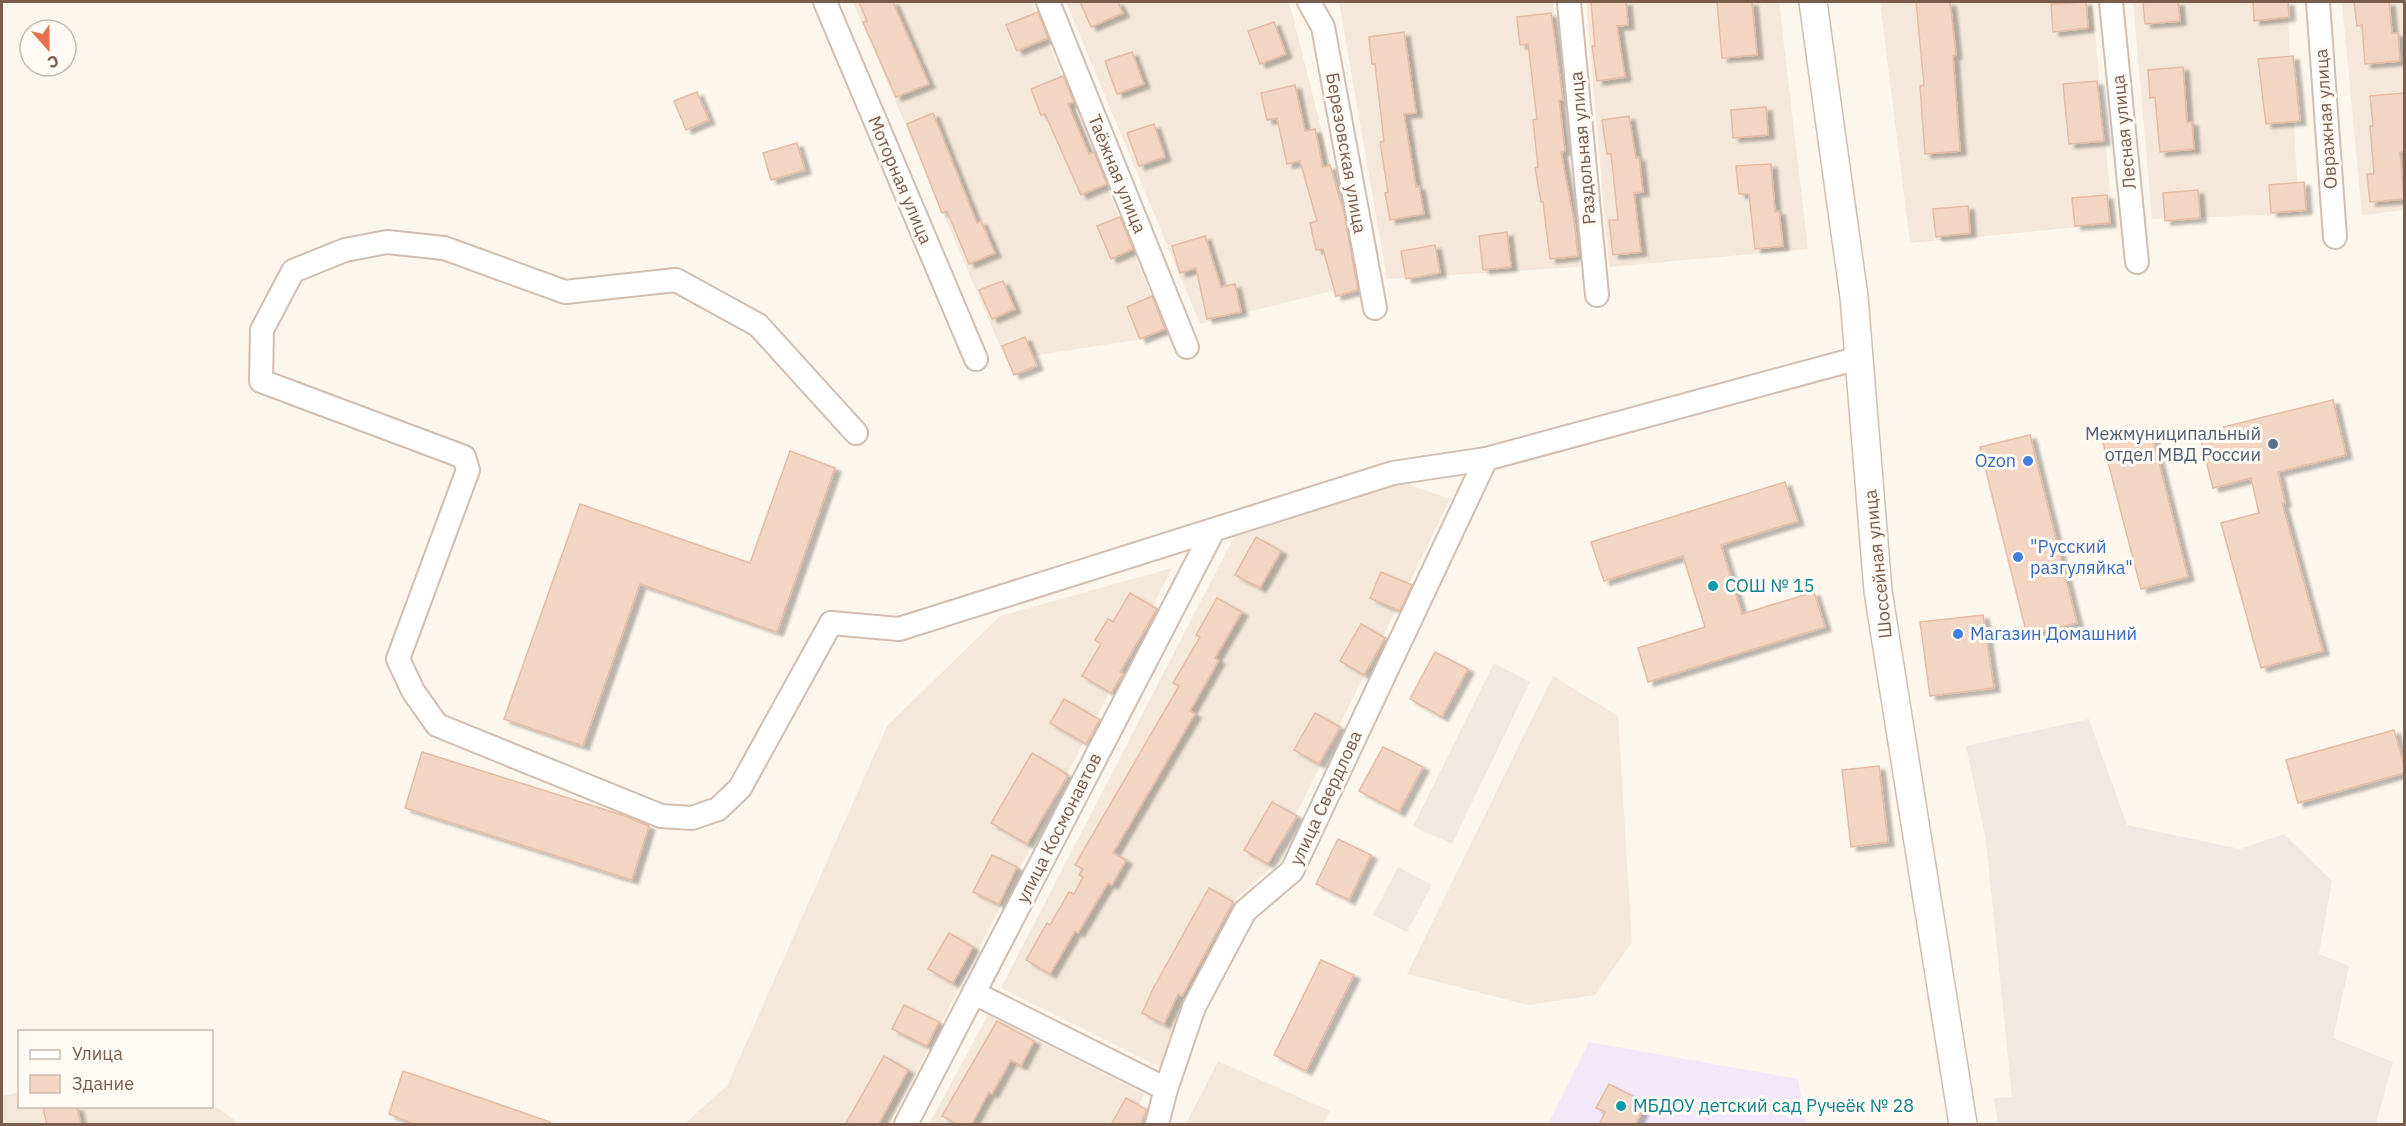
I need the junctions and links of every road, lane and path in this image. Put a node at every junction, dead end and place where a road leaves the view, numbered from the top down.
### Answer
1 (825, 2) edge
2 (1048, 2) edge
3 (1309, 2) edge
4 (1569, 2) edge
5 (1813, 2) edge
6 (2111, 2) edge
7 (2318, 2) edge
8 (2335, 237) dead end
9 (2137, 262) dead end
10 (1597, 295) dead end
11 (1375, 308) dead end
12 (1187, 347) dead end
13 (1859, 358) junction
14 (976, 359) dead end
15 (856, 433) dead end
16 (1486, 459) junction
17 (1213, 531) junction
18 (974, 993) junction
19 (1166, 1089) junction
20 (906, 1125) edge
21 (1157, 1125) edge
22 (1963, 1125) edge

1 - 14 street, Моторная улица
2 - 12 street, Таёжная улица
3 - 11 street, Березовская улица
4 - 10 street, Раздольная улица
5 - 13 street, Шоссейная улица
6 - 9 street, Лесная улица
7 - 8 street, Овражная улица
13 - 16 street
13 - 22 street, Шоссейная улица
15 - 17 street
16 - 17 street
16 - 19 street, улица Свердлова
17 - 18 street, улица Космонавтов
18 - 19 street
18 - 20 street, улица Космонавтов
19 - 21 street, улица Свердлова

